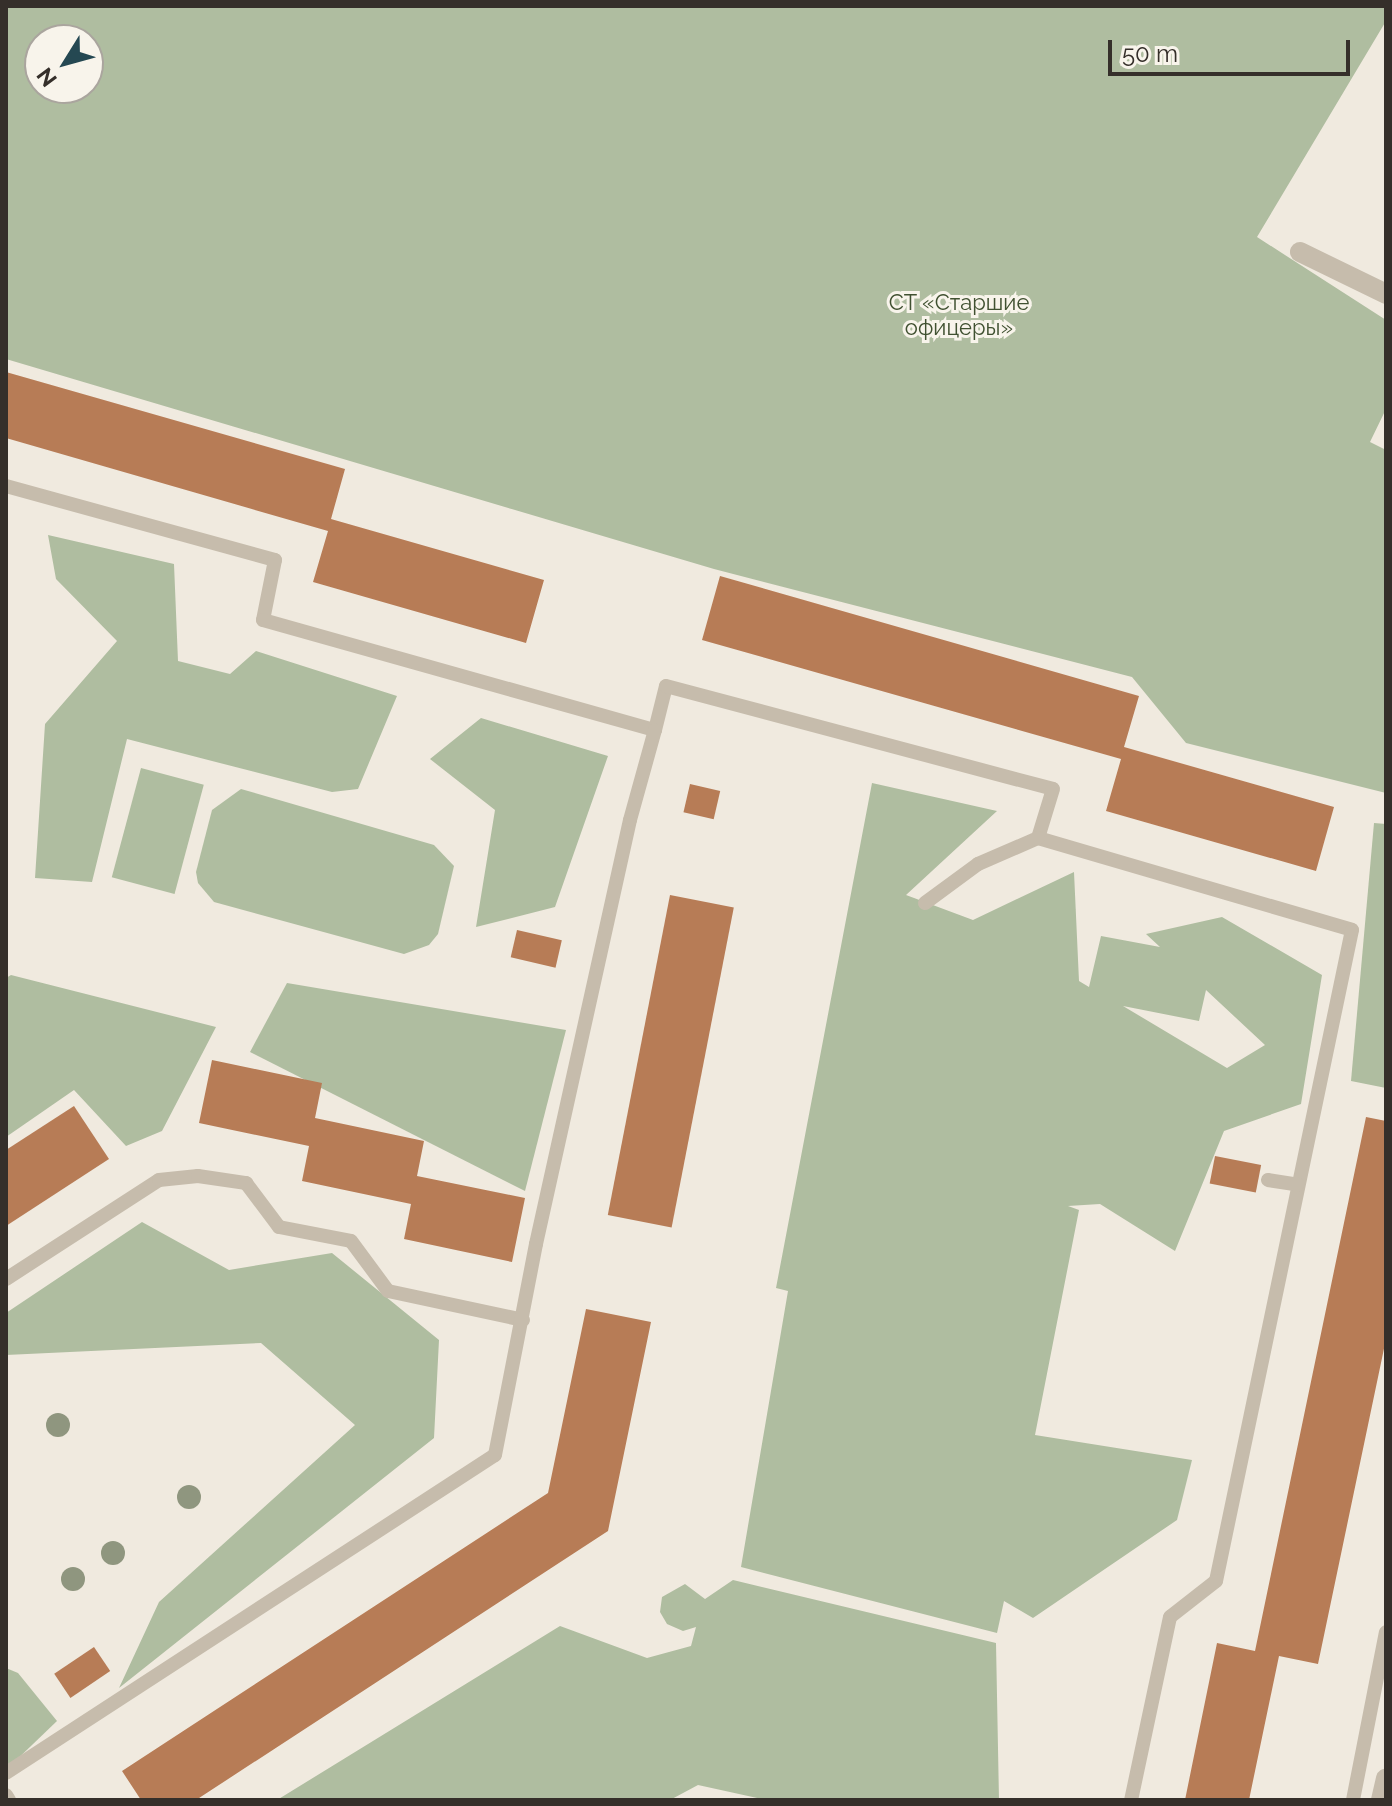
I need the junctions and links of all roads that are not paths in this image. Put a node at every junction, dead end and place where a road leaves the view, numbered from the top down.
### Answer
1 (1300, 252) dead end
2 (1386, 294) edge
3 (6, 486) edge
4 (655, 730) junction
5 (1038, 838) junction
6 (925, 903) dead end
7 (1268, 1180) dead end
8 (1298, 1185) junction
9 (6, 1279) edge
10 (523, 1320) junction
11 (1386, 1632) edge
12 (6, 1773) edge
13 (1386, 1779) edge
14 (1131, 1800) edge
15 (1353, 1800) edge
16 (1381, 1800) edge

1 - 2 street
3 - 4 lane
4 - 5 lane
4 - 10 lane
5 - 6 lane
5 - 8 lane
7 - 8 lane
8 - 14 lane
9 - 10 lane
10 - 12 lane
11 - 15 lane
13 - 16 street

